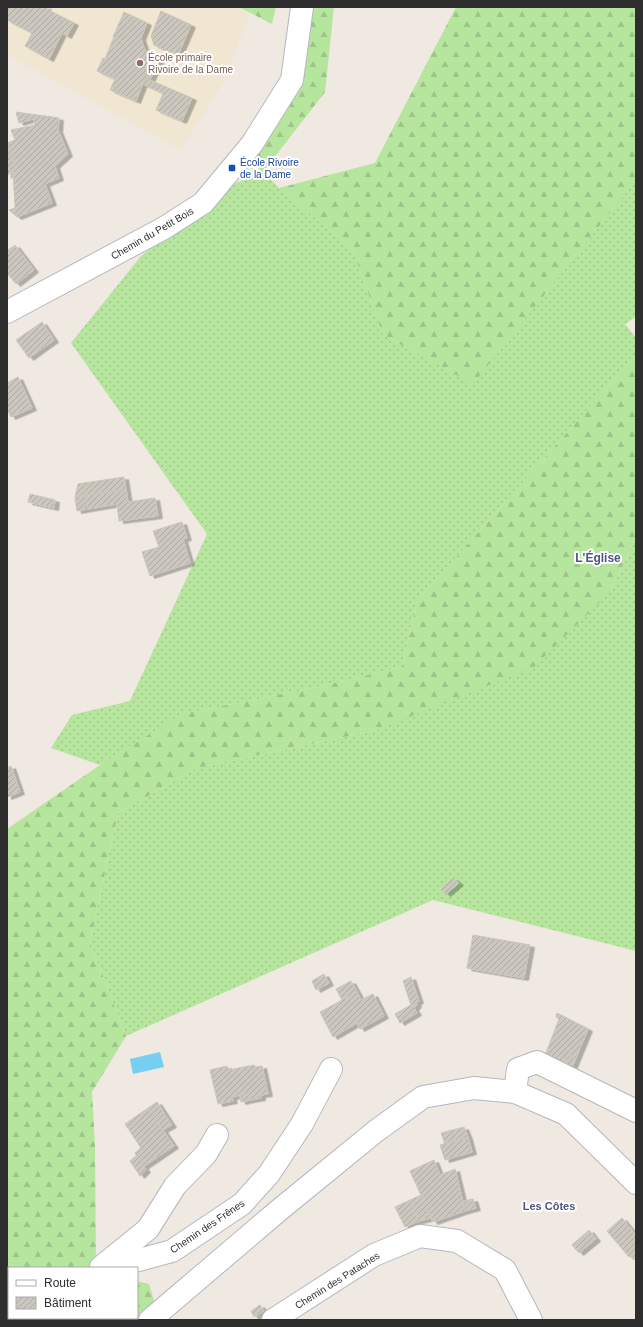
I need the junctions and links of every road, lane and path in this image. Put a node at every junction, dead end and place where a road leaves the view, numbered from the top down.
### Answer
1 (302, 7) edge
2 (7, 312) edge
3 (330, 1069) dead end
4 (515, 1092) junction
5 (636, 1111) edge
6 (217, 1135) dead end
7 (636, 1183) edge
8 (101, 1267) edge
9 (113, 1267) edge
10 (150, 1320) edge
11 (273, 1320) edge
12 (531, 1320) edge

1 - 2 street, Chemin du Petit Bois
3 - 9 street, Chemin des Frênes
4 - 5 street
4 - 7 street
4 - 10 street
6 - 8 street
11 - 12 street, Chemin des Pataches

